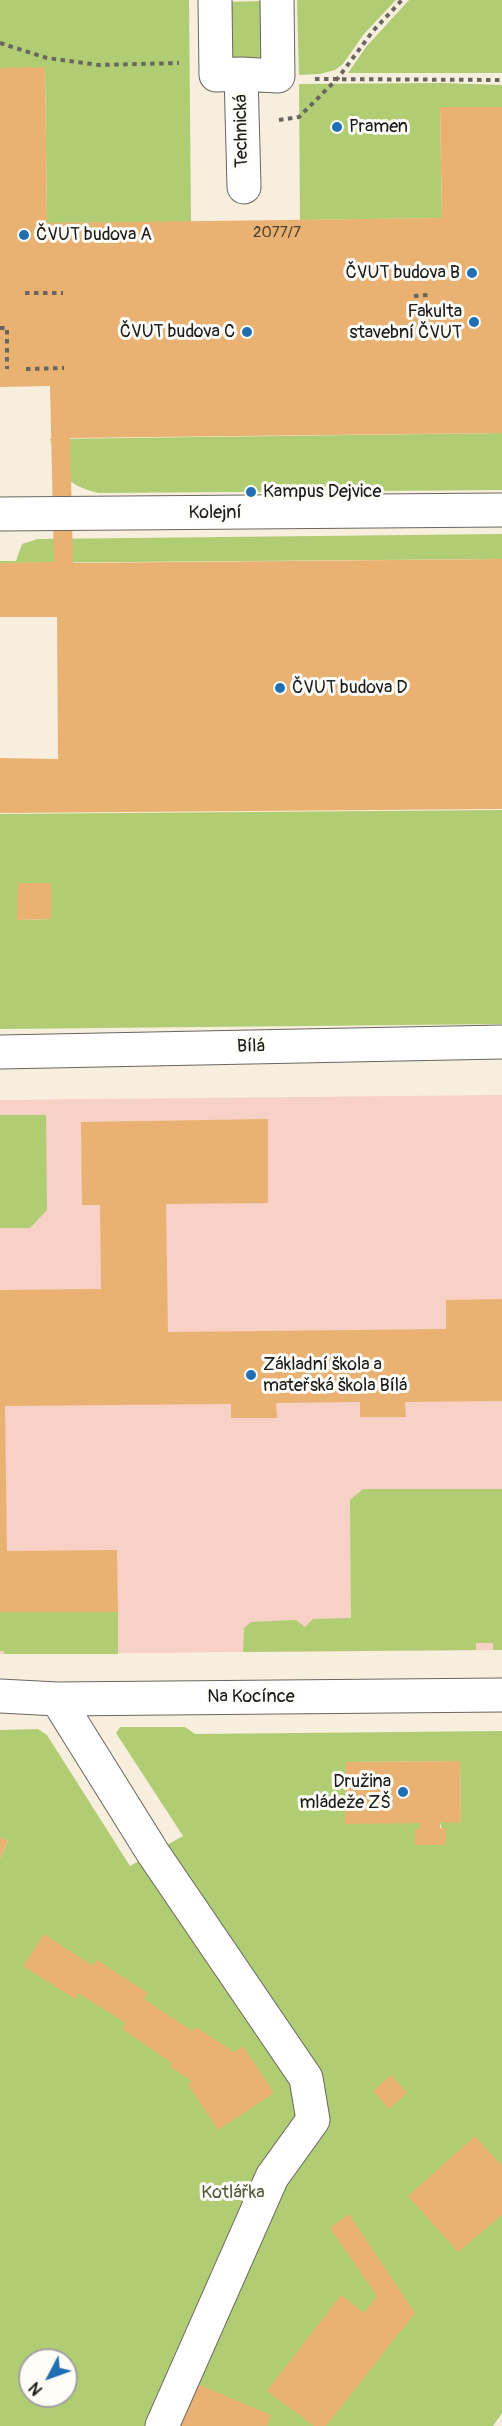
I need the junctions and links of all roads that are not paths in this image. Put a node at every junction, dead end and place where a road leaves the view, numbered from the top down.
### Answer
1 (215, 0) edge
2 (277, 0) edge
3 (228, 75) junction
4 (244, 187) dead end
5 (502, 510) edge
6 (0, 514) edge
7 (502, 1042) edge
8 (0, 1052) edge
9 (502, 1695) edge
10 (0, 1696) edge
11 (57, 1699) junction
12 (162, 2426) edge

1 - 3 street, Technická
2 - 3 street, Technická
3 - 4 street, Technická
5 - 6 street, Kolejní
7 - 8 street, Bílá
9 - 11 street, Na Kocínce
10 - 11 street, Na Kocínce
11 - 12 street

